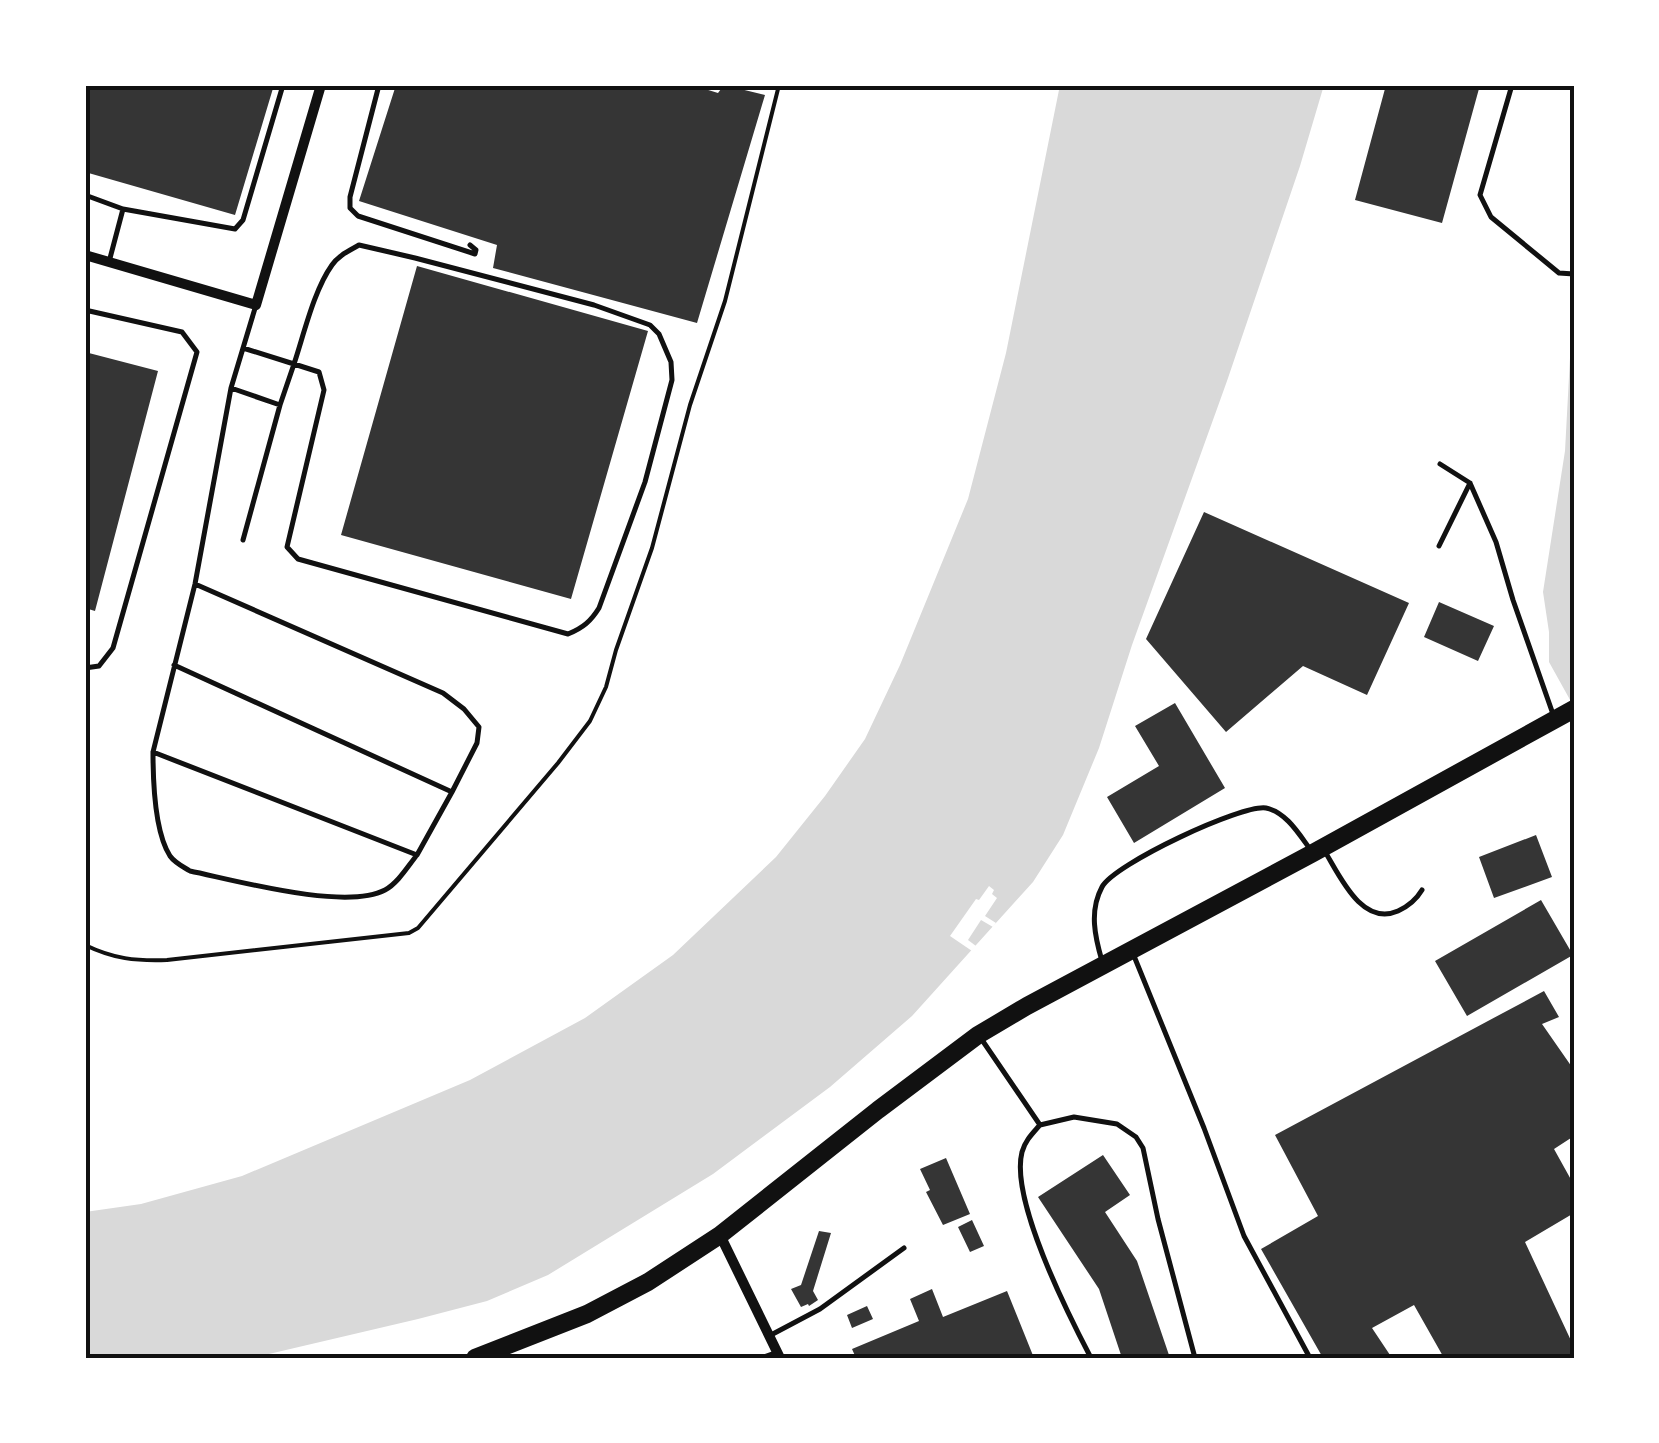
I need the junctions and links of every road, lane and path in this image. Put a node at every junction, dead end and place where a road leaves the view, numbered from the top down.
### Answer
1 (283, 85) edge
2 (322, 85) edge
3 (379, 85) edge
4 (779, 85) edge
5 (1512, 85) edge
6 (85, 195) edge
7 (123, 208) junction
8 (470, 245) dead end
9 (85, 255) edge
10 (109, 262) junction
11 (1574, 274) edge
12 (256, 305) junction
13 (85, 310) edge
14 (243, 348) junction
15 (294, 364) junction
16 (231, 388) junction
17 (280, 405) junction
18 (1440, 464) dead end
19 (1470, 483) junction
20 (243, 540) dead end
21 (1439, 546) dead end
22 (195, 584) junction
23 (174, 664) junction
24 (85, 668) edge
25 (1564, 715) edge
26 (153, 752) junction
27 (452, 792) junction
28 (1318, 850) junction
29 (417, 855) junction
30 (1422, 890) dead end
31 (85, 945) edge
32 (1131, 949) junction
33 (1103, 964) junction
34 (978, 1035) junction
35 (1040, 1125) junction
36 (720, 1235) junction
37 (904, 1248) dead end
38 (770, 1336) junction
39 (779, 1355) edge
40 (475, 1358) edge
41 (761, 1358) edge
42 (1092, 1358) edge
43 (1195, 1358) edge
44 (1310, 1358) edge

1 - 7 lane
2 - 12 street
3 - 8 lane
4 - 31 path
5 - 11 lane
6 - 7 lane
7 - 10 lane
9 - 10 street
10 - 12 street
12 - 14 lane
13 - 24 lane
14 - 15 lane
14 - 16 lane
15 - 15 lane
15 - 17 lane
16 - 17 lane
16 - 22 lane
17 - 20 lane
18 - 19 lane
19 - 21 lane
19 - 25 lane
22 - 23 lane
22 - 27 lane
23 - 26 lane
23 - 27 lane
25 - 28 main road
26 - 29 lane
26 - 29 lane
27 - 29 lane
28 - 30 lane
28 - 32 main road
28 - 33 lane
32 - 33 main road
32 - 44 lane
33 - 34 main road
34 - 35 lane
34 - 36 main road
35 - 42 lane
35 - 43 lane
36 - 38 street
36 - 40 main road
37 - 38 lane
38 - 39 street
39 - 41 lane

